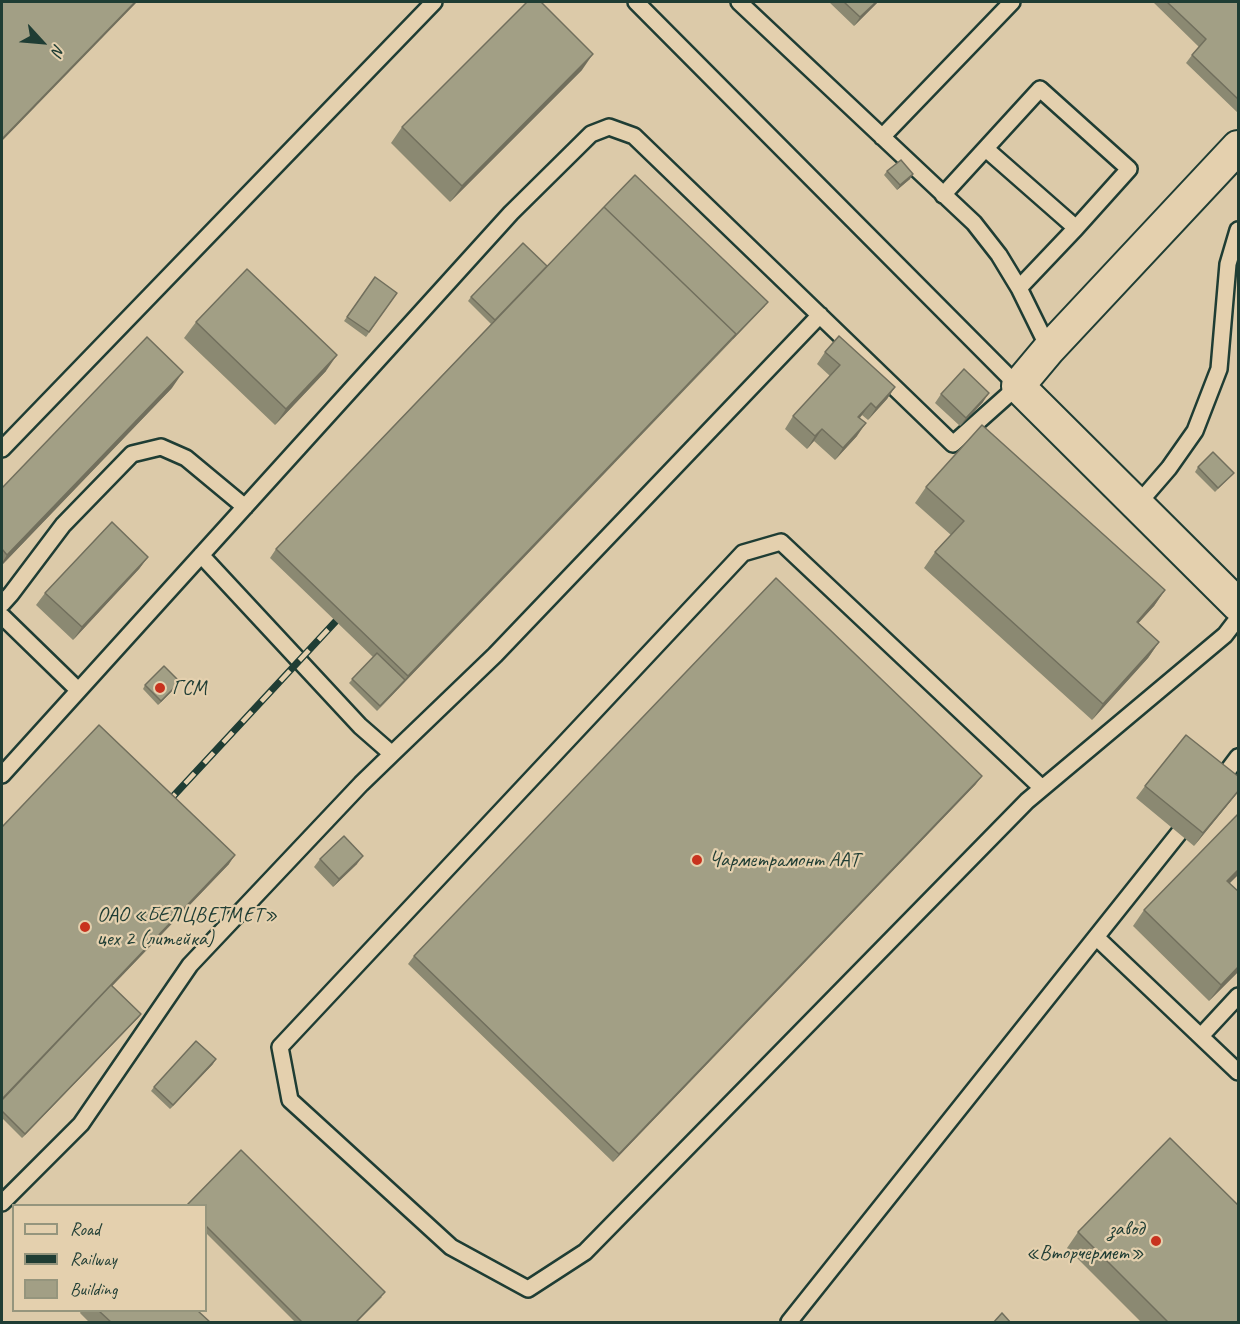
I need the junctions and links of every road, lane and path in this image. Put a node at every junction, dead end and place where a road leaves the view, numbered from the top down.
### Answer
1 (434, 2) edge
2 (636, 2) edge
3 (739, 2) edge
4 (1012, 2) edge
5 (882, 137) junction
6 (1239, 147) edge
7 (986, 148) junction
8 (943, 195) junction
9 (1076, 228) junction
10 (1239, 230) edge
11 (1019, 288) junction
12 (819, 315) junction
13 (1049, 349) junction
14 (1018, 386) junction
15 (2, 449) edge
16 (1137, 505) junction
17 (245, 507) junction
18 (201, 555) junction
19 (2, 604) edge
20 (1239, 604) edge
21 (2, 616) edge
22 (1239, 618) edge
23 (78, 690) junction
24 (392, 754) junction
25 (1239, 757) edge
26 (2, 775) edge
27 (1220, 781) edge
28 (1042, 788) junction
29 (1179, 833) edge
30 (1096, 937) junction
31 (1239, 996) edge
32 (1201, 1036) junction
33 (1239, 1072) edge
34 (2, 1203) edge
35 (789, 1323) edge

1 - 15 lane
2 - 14 lane
3 - 5 lane
4 - 5 lane
5 - 8 lane
6 - 13 street
7 - 8 lane
7 - 9 lane
7 - 9 lane
8 - 11 lane
9 - 11 lane
10 - 16 lane
11 - 13 lane
12 - 14 lane
12 - 17 lane
12 - 24 lane
13 - 14 street
14 - 16 street
16 - 20 street
17 - 18 lane
17 - 19 lane
18 - 23 lane
18 - 24 lane
21 - 23 lane
22 - 28 lane
23 - 26 lane
24 - 34 lane
25 - 27 lane
28 - 28 lane
29 - 30 lane
30 - 32 lane
30 - 35 lane
31 - 32 lane
32 - 33 lane

